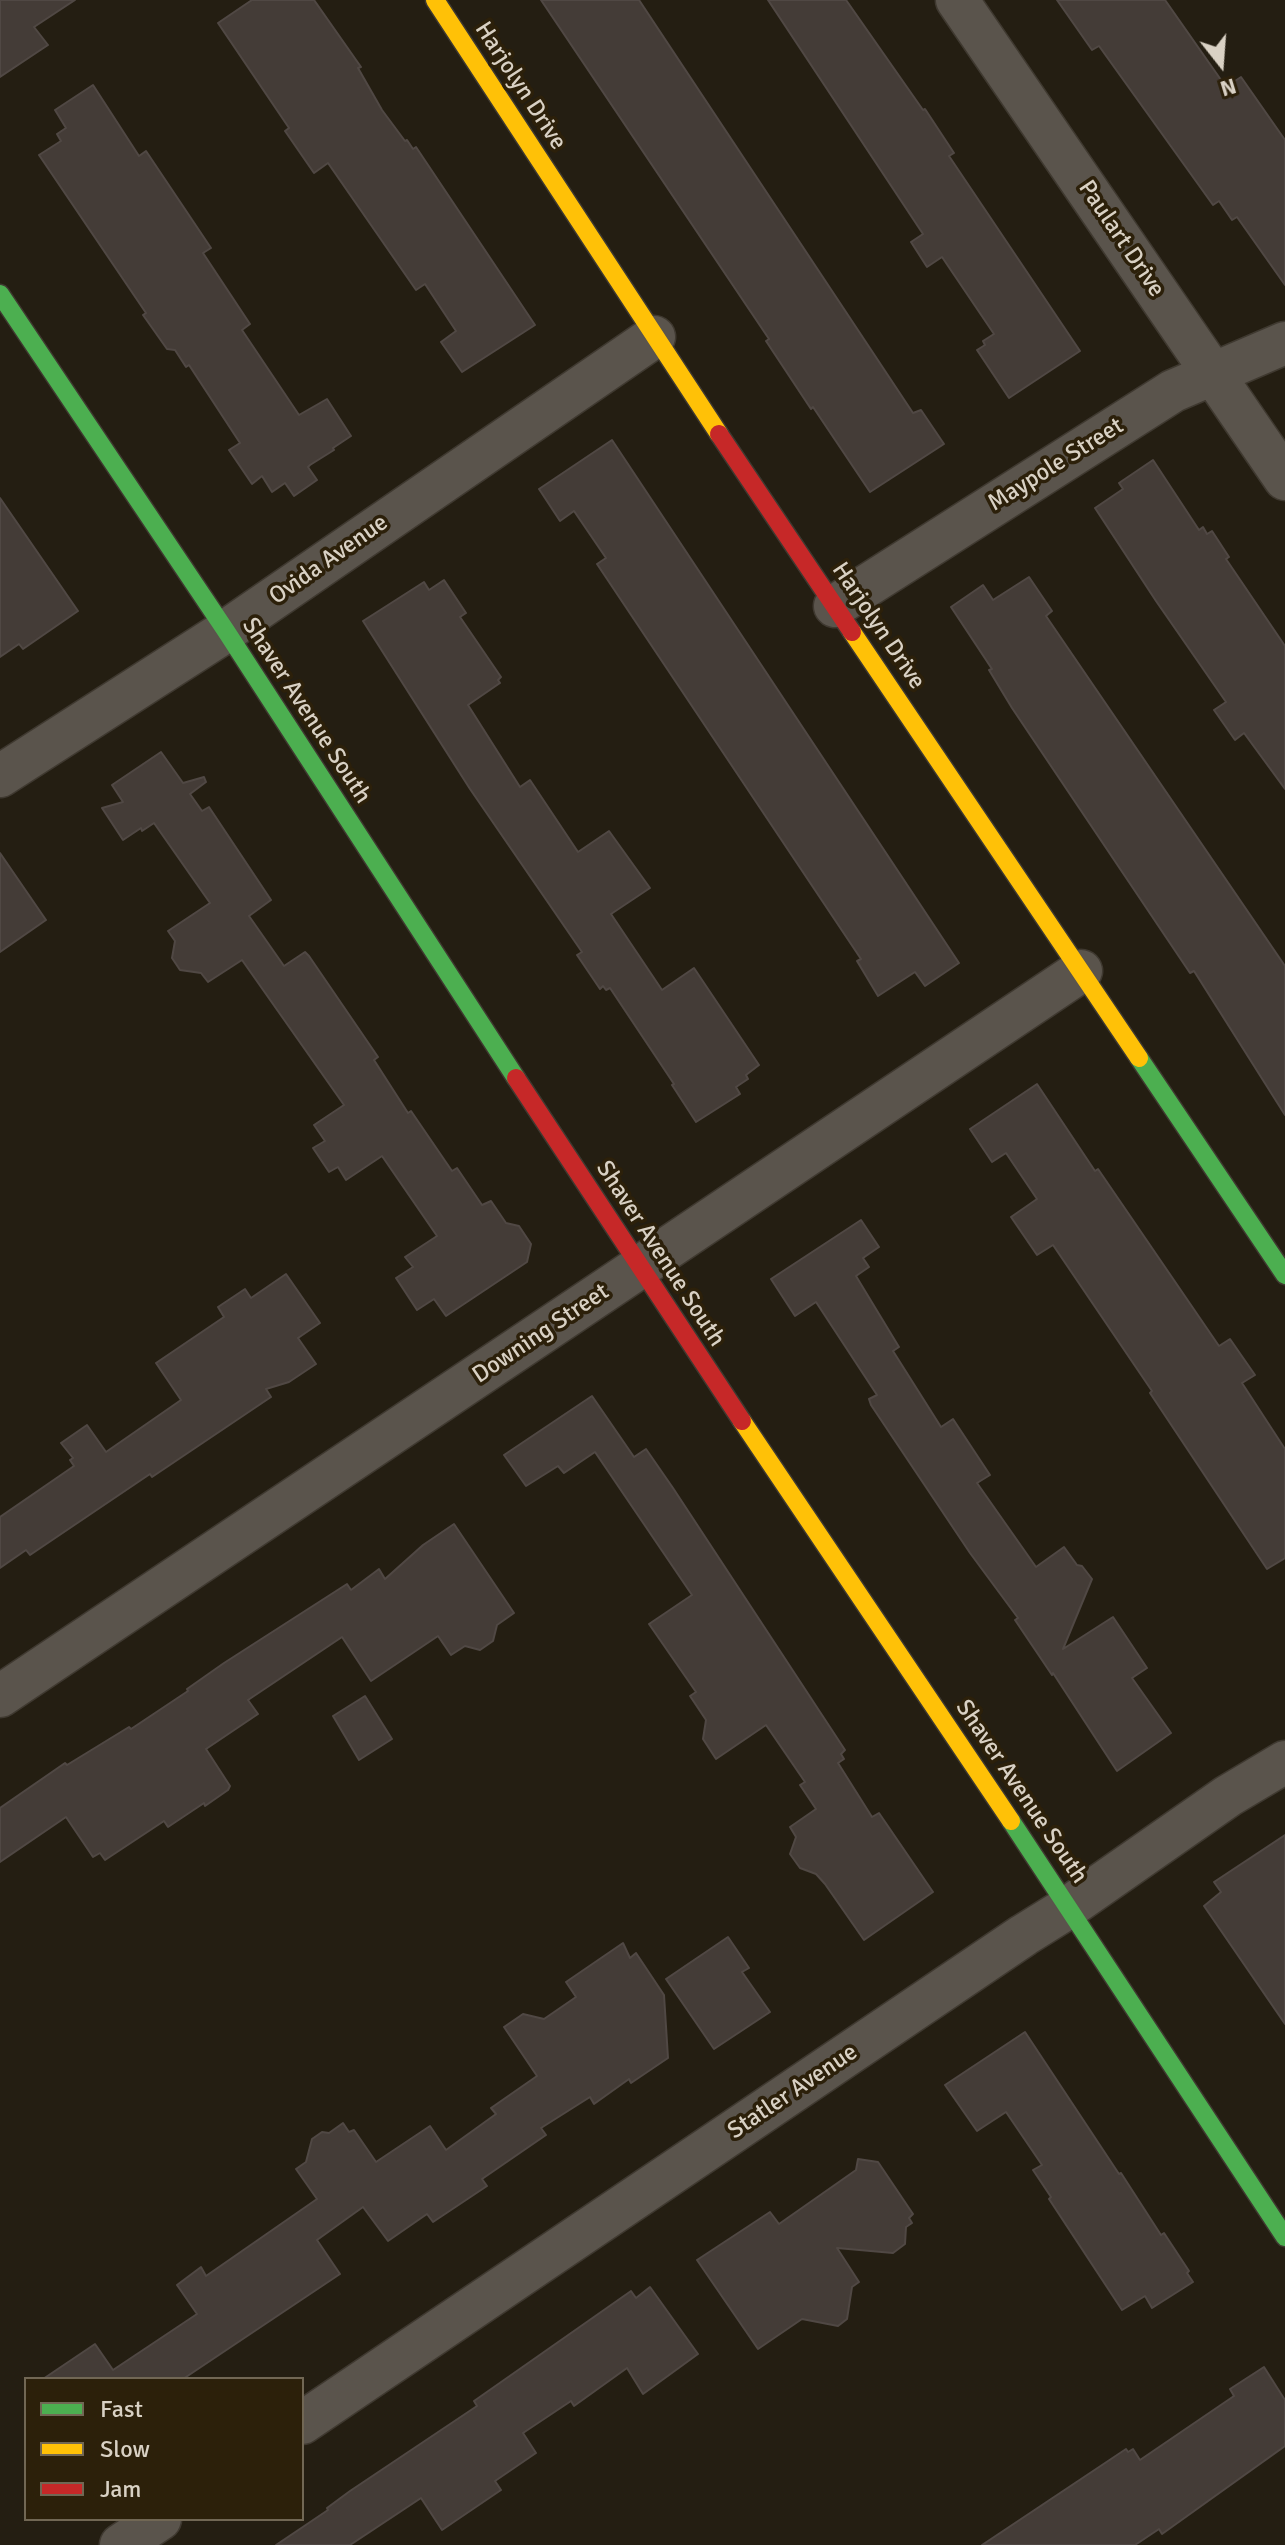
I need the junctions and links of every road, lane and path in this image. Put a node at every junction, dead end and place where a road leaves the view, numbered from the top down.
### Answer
1 (435, 0) edge
2 (957, 0) edge
3 (0, 294) edge
4 (654, 337) junction
5 (1285, 343) edge
6 (1213, 373) junction
7 (1285, 479) edge
8 (835, 606) junction
9 (226, 631) junction
10 (0, 776) edge
11 (1081, 971) junction
12 (640, 1268) junction
13 (1285, 1275) edge
14 (0, 1696) edge
15 (1285, 1762) edge
16 (1069, 1907) junction
17 (1285, 2237) edge
18 (304, 2422) edge
19 (157, 2521) edge
20 (121, 2545) edge

1 - 4 street, Harjolyn Drive
2 - 6 street, Paulart Drive
3 - 9 street, Shaver Avenue South
4 - 8 street, Harjolyn Drive
4 - 9 street, Ovida Avenue
5 - 6 street, Maypole Street
6 - 7 street, Paulart Drive
6 - 8 street, Maypole Street
8 - 11 street, Harjolyn Drive
9 - 10 street, Ovida Avenue
9 - 12 street, Shaver Avenue South
11 - 12 street, Downing Street
11 - 13 street, Harjolyn Drive
12 - 14 street, Downing Street
12 - 16 street, Shaver Avenue South
15 - 16 street, Statler Avenue
16 - 17 street, Shaver Avenue South
16 - 18 street, Statler Avenue
19 - 20 street

